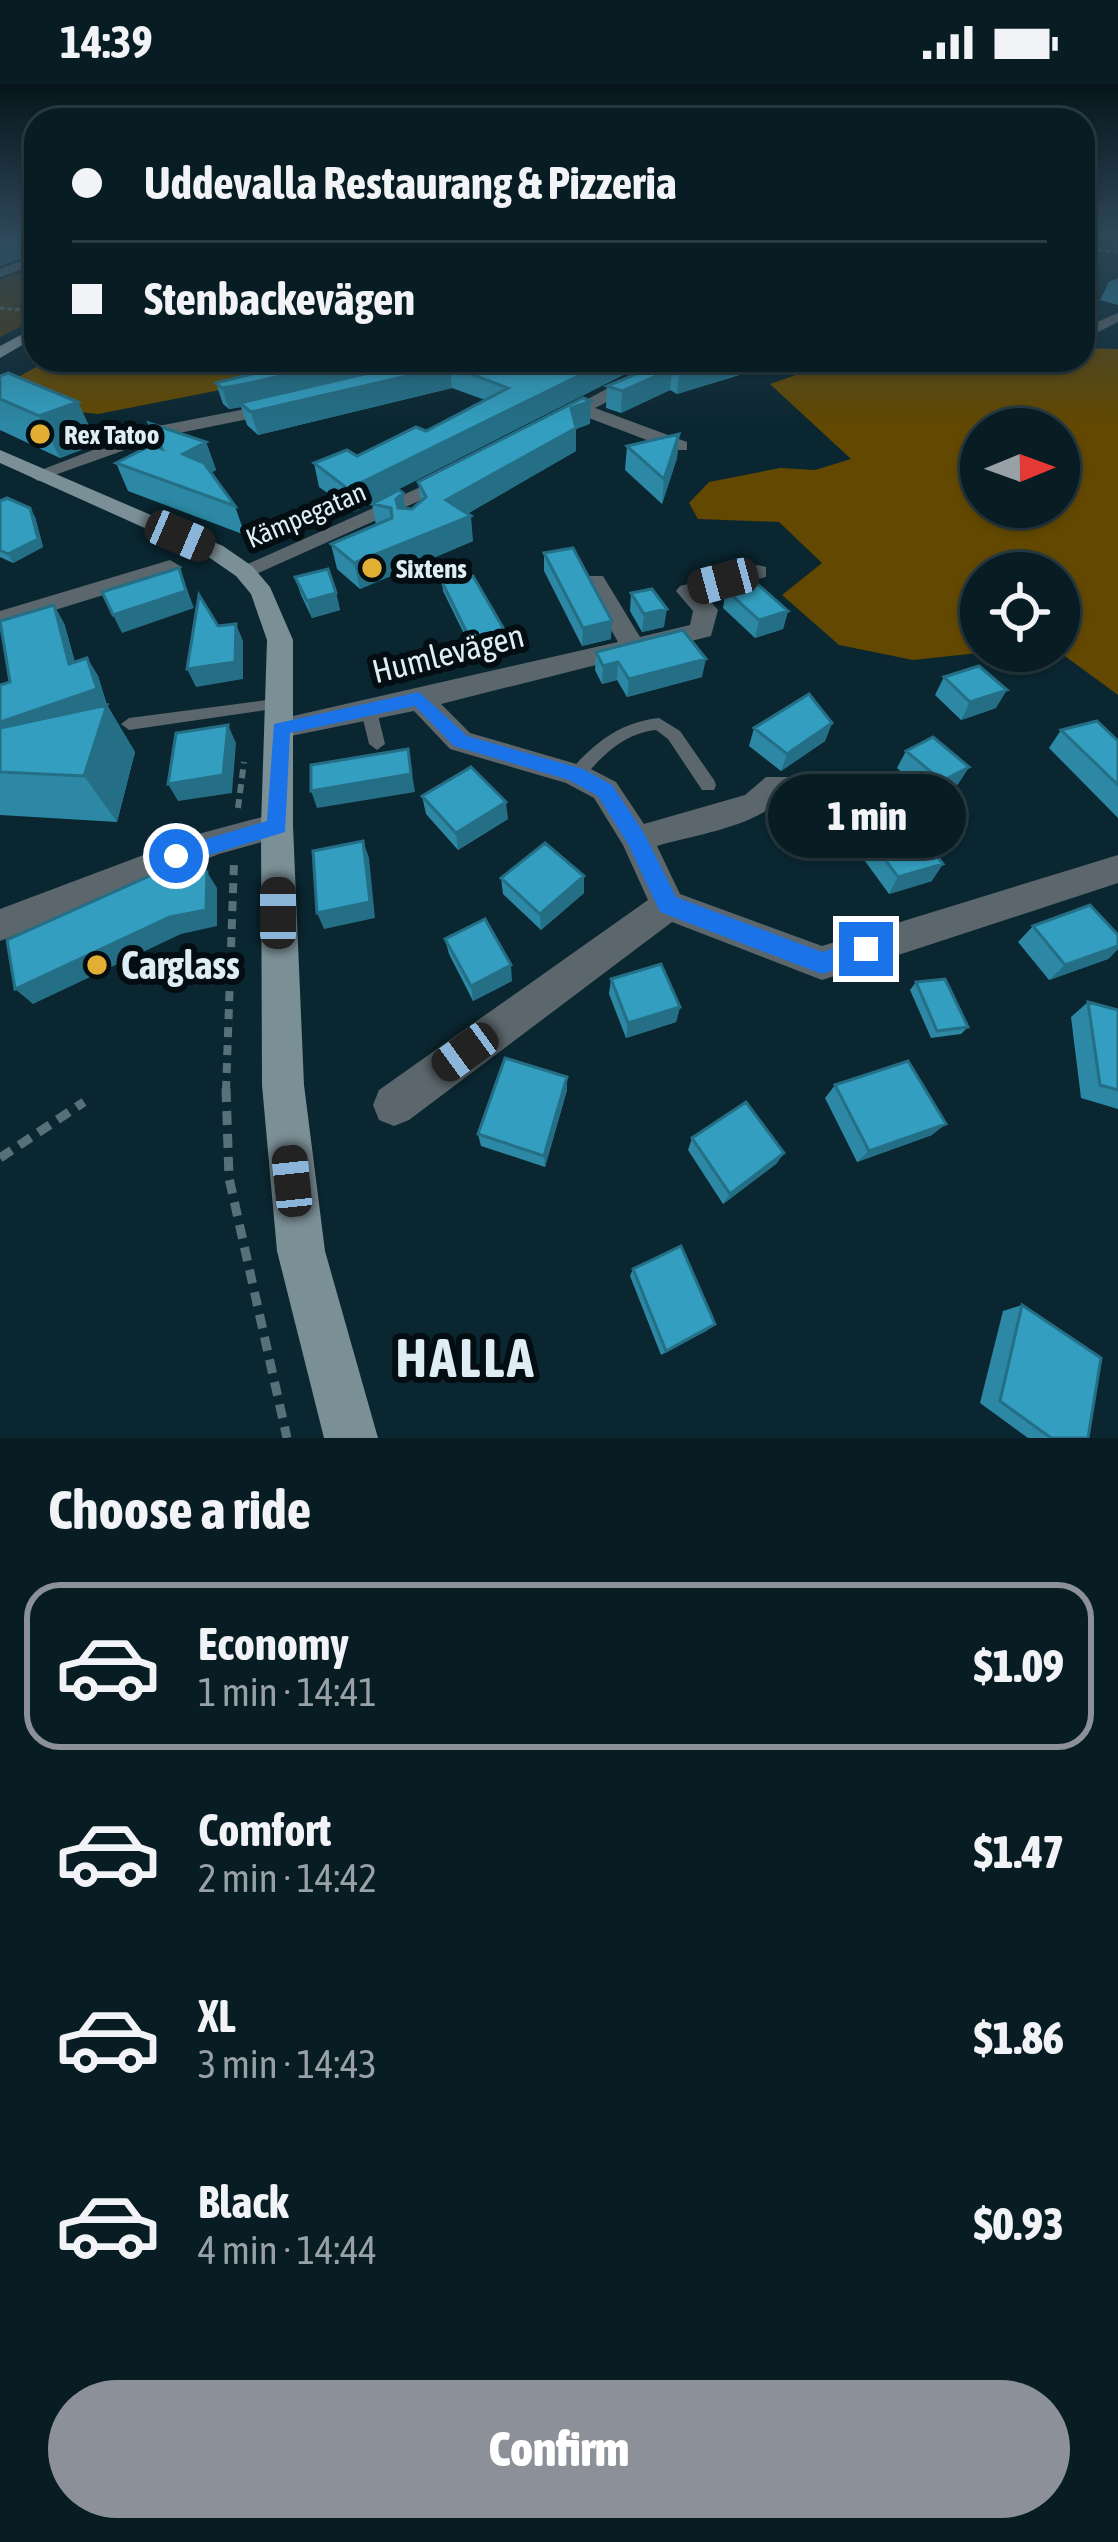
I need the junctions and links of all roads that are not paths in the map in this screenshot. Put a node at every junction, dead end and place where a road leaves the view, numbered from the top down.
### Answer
1 (649, 372) edge
2 (295, 404) edge
3 (580, 409) junction
4 (544, 429) edge
5 (680, 446) edge
6 (0, 456) edge
7 (472, 469) edge
8 (38, 475) junction
9 (170, 567) edge
10 (244, 571) junction
11 (758, 572) dead end
12 (595, 581) edge
13 (0, 619) edge
14 (632, 645) junction
15 (419, 699) junction
16 (369, 711) junction
17 (271, 713) junction
18 (129, 724) dead end
19 (377, 744) dead end
20 (576, 775) junction
21 (777, 784) dead end
22 (708, 785) dead end
23 (277, 826) junction
24 (637, 839) junction
25 (1118, 869) edge
26 (668, 904) junction
27 (0, 925) edge
28 (394, 1105) dead end
29 (350, 1438) edge

1 - 3 street
2 - 8 street
3 - 4 street
3 - 5 street
6 - 8 street
7 - 10 street, Kämpegatan
8 - 10 street
9 - 13 street
10 - 17 street
11 - 14 street, Humlevägen
12 - 14 street
14 - 15 street, Humlevägen
15 - 16 street, Humlevägen
15 - 20 street
16 - 17 street, Humlevägen
16 - 19 lane
17 - 18 lane
17 - 23 street
20 - 22 lane
20 - 24 street
21 - 24 street
23 - 27 street
23 - 29 street
24 - 26 street
25 - 26 street
26 - 28 street

